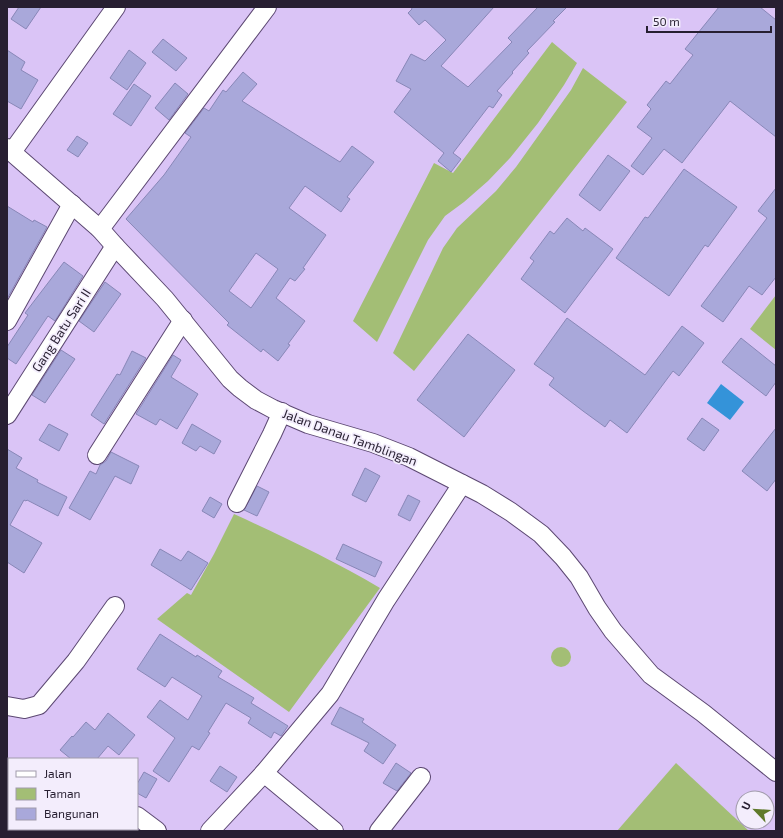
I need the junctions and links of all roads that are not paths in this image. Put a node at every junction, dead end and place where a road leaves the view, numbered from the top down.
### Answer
1 (116, 7) edge
2 (267, 7) edge
3 (10, 150) edge
4 (72, 204) junction
5 (100, 229) junction
6 (115, 246) junction
7 (184, 320) junction
8 (7, 321) edge
9 (282, 412) junction
10 (7, 415) edge
11 (97, 455) dead end
12 (462, 484) junction
13 (237, 503) dead end
14 (115, 606) dead end
15 (7, 706) edge
16 (776, 772) edge
17 (264, 773) junction
18 (422, 777) dead end
19 (138, 817) edge
20 (157, 831) edge
21 (210, 831) edge
22 (334, 831) edge
23 (379, 831) edge

1 - 3 street
2 - 5 street
3 - 4 street, Jalan Danau Tamblingan
4 - 5 street, Jalan Danau Tamblingan
4 - 8 street
5 - 6 street, Jalan Danau Tamblingan
6 - 7 street, Jalan Danau Tamblingan
6 - 10 street, Gang Batu Sari II
7 - 9 street, Jalan Danau Tamblingan
7 - 11 street
9 - 12 street, Jalan Danau Tamblingan
9 - 13 street
12 - 16 street, Jalan Danau Tamblingan
12 - 17 street
14 - 15 street
17 - 21 street
17 - 22 street
18 - 23 street
19 - 20 street

